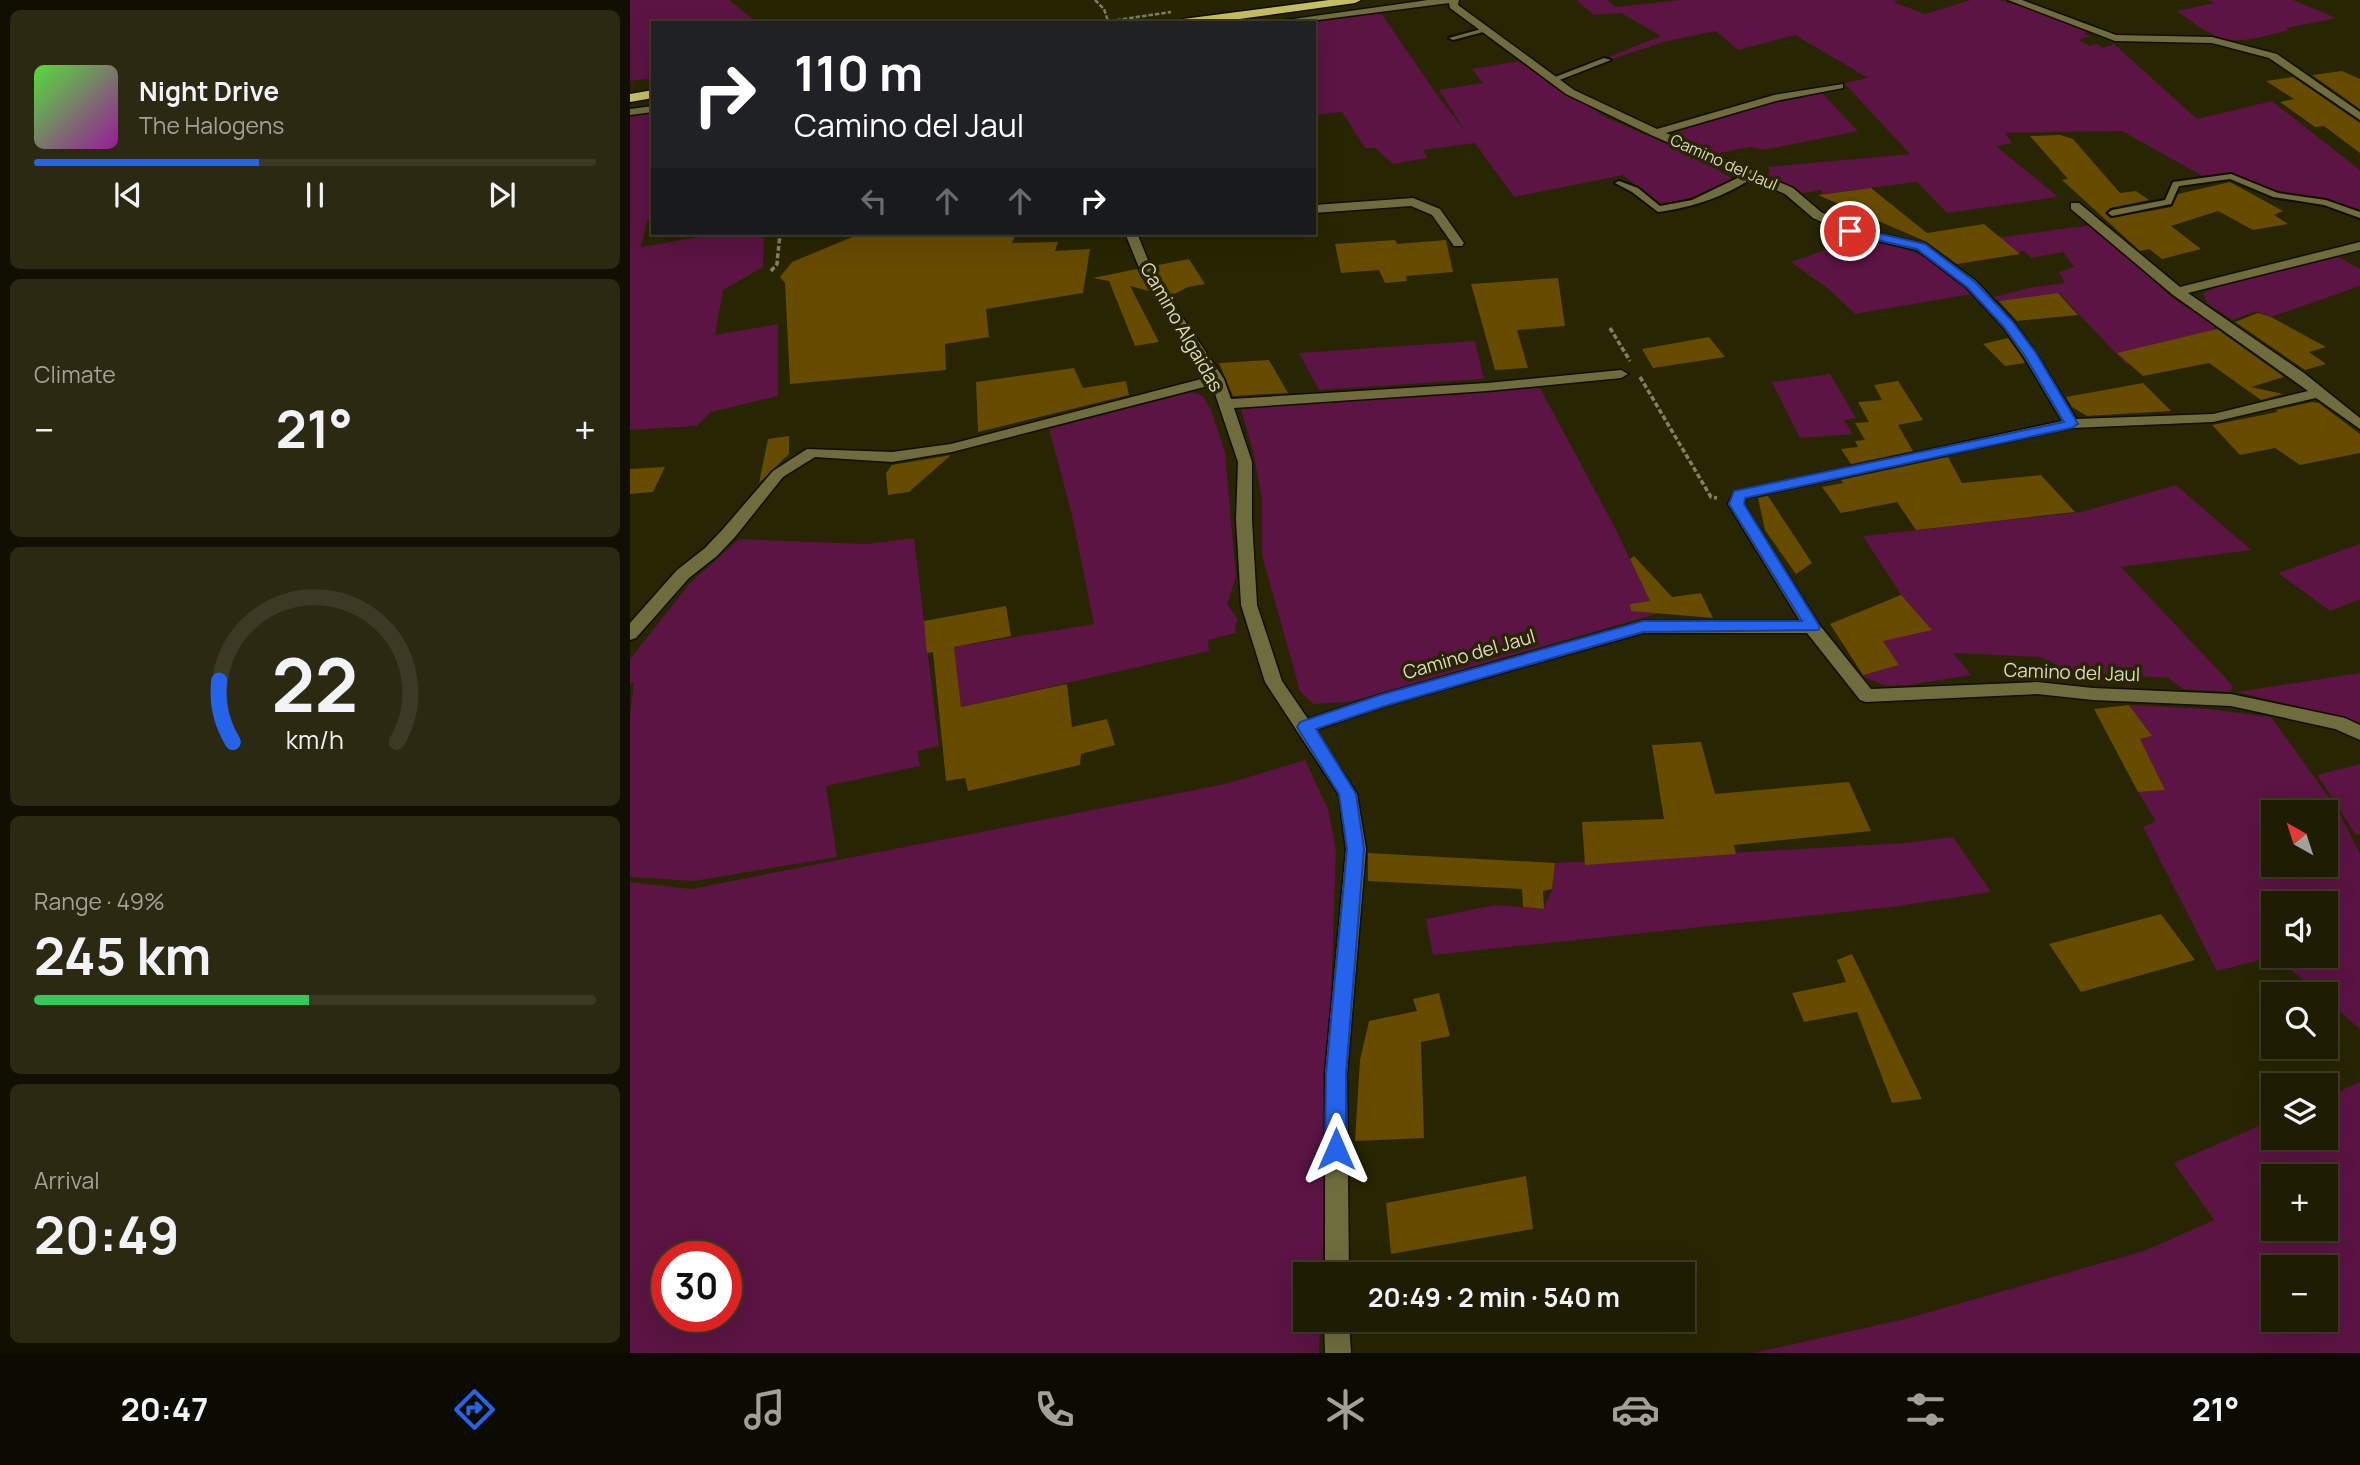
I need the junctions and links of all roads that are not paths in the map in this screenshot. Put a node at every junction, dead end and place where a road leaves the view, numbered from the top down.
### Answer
1 (1354, 0) edge
2 (1453, 0) edge
3 (2013, 0) edge
4 (1198, 21) edge
5 (1286, 21) edge
6 (1485, 30) junction
7 (1453, 38) dead end
8 (1607, 60) dead end
9 (1554, 79) junction
10 (1839, 86) dead end
11 (651, 94) edge
12 (630, 98) edge
13 (651, 109) edge
14 (630, 112) edge
15 (2360, 117) edge
16 (1655, 133) junction
17 (1753, 174) junction
18 (1619, 183) dead end
19 (2075, 205) dead end
20 (1316, 209) edge
21 (2112, 213) dead end
22 (2360, 215) edge
23 (1132, 235) edge
24 (1458, 243) dead end
25 (2360, 246) edge
26 (2178, 292) junction
27 (1621, 374) dead end
28 (1217, 379) junction
29 (2319, 393) junction
30 (1225, 404) junction
31 (2071, 424) junction
32 (2360, 425) edge
33 (1812, 627) junction
34 (630, 634) edge
35 (1306, 727) junction
36 (2360, 733) edge
37 (1337, 1262) edge
38 (1337, 1332) edge
39 (1338, 1353) edge

1 - 4 highway
2 - 5 street
2 - 6 street, Camino del Jaul
3 - 15 street
6 - 7 lane
6 - 9 street, Camino del Jaul
8 - 9 lane
9 - 16 street, Camino del Jaul
10 - 16 street, Camino del Jaul
11 - 12 highway
13 - 14 street
16 - 17 street, Camino del Jaul
17 - 18 lane
17 - 31 street, Camino del Jaul
19 - 26 street
20 - 24 street
21 - 22 lane
23 - 28 street, Camino Algaidas
25 - 26 street
26 - 29 street
27 - 30 street
28 - 30 street, Camino Algaidas
28 - 34 street
29 - 31 street
29 - 32 street
30 - 35 street, Camino Algaidas
31 - 33 street, Camino del Jaul
33 - 35 street, Camino del Jaul
33 - 36 street, Camino del Jaul
35 - 37 street, Camino Algaidas
38 - 39 street

